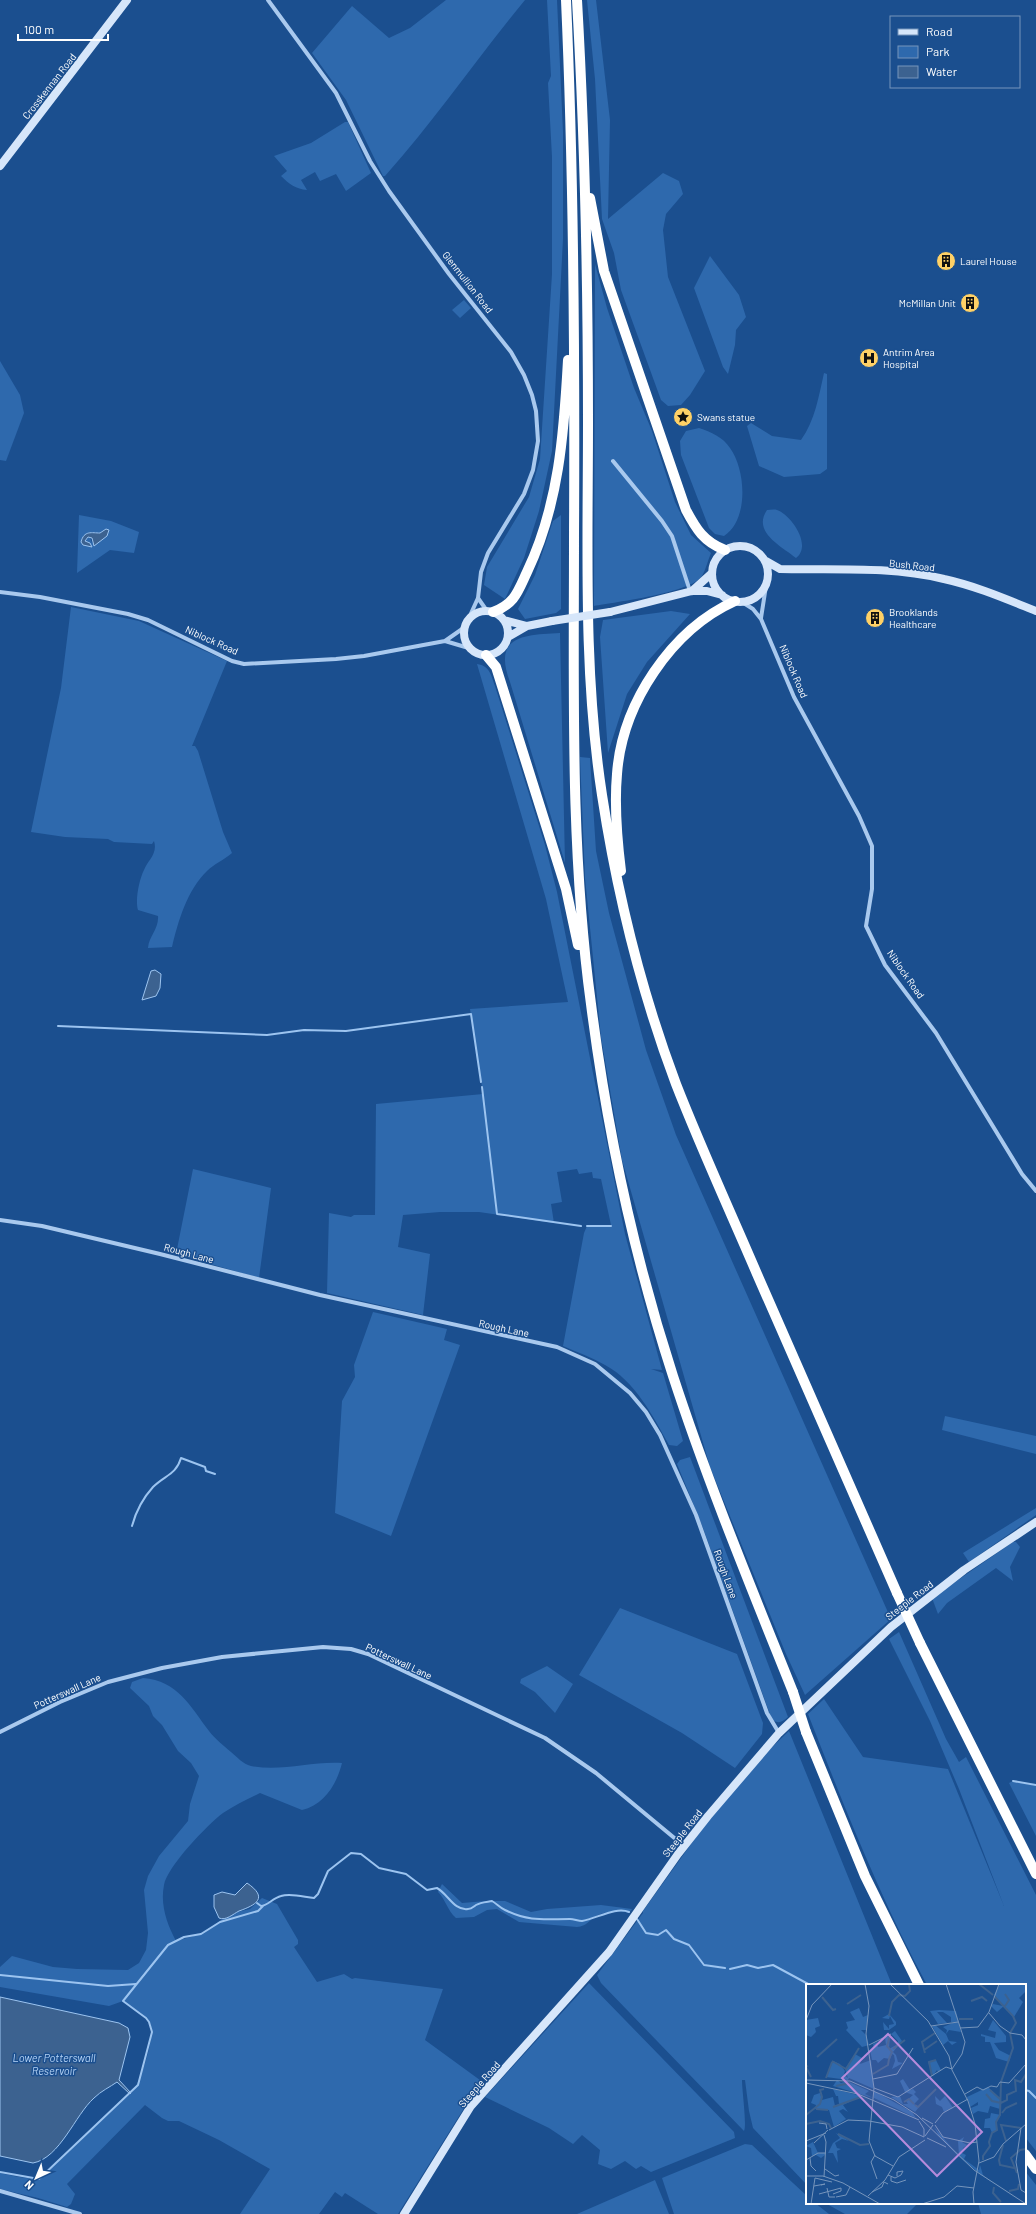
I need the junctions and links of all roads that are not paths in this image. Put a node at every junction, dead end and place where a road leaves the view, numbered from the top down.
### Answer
1 (128, 0) edge
2 (268, 0) edge
3 (566, 0) edge
4 (577, 0) edge
5 (0, 166) edge
6 (584, 170) junction
7 (575, 284) junction
8 (613, 461) dead end
9 (724, 550) junction
10 (766, 561) junction
11 (780, 569) junction
12 (712, 573) junction
13 (767, 582) junction
14 (691, 591) junction
15 (0, 592) edge
16 (722, 595) junction
17 (478, 598) junction
18 (739, 602) junction
19 (1036, 611) edge
20 (490, 612) junction
21 (761, 619) junction
22 (504, 620) junction
23 (467, 624) junction
24 (527, 626) junction
25 (508, 637) junction
26 (445, 641) junction
27 (472, 649) junction
28 (486, 655) junction
29 (634, 951) junction
30 (591, 1010) junction
31 (1036, 1192) edge
32 (0, 1220) edge
33 (1036, 1522) edge
34 (0, 1732) edge
35 (778, 1733) junction
36 (684, 1846) junction
37 (1036, 1874) edge
38 (919, 1984) edge
39 (1026, 2155) edge
40 (1036, 2169) edge
41 (0, 2191) edge
42 (80, 2214) edge
43 (404, 2214) edge

1 - 5 street, Crosskennan Road
2 - 17 street, Glenmullion Road
3 - 7 highway
4 - 6 highway
6 - 9 highway
6 - 29 highway
7 - 20 highway
7 - 30 highway
8 - 14 street
9 - 10 street
9 - 12 street
10 - 11 street, Bush Road
10 - 13 street
11 - 13 street
11 - 19 street, Bush Road
12 - 14 street
12 - 16 street
13 - 18 street
13 - 21 street
14 - 16 street
14 - 24 street, bridge
15 - 26 street, Niblock Road
16 - 18 street
17 - 20 street
17 - 23 street, Glenmullion Road
18 - 21 street, Niblock Road
18 - 29 highway
20 - 22 street
20 - 23 street
21 - 31 street, Niblock Road
22 - 24 street
22 - 25 street
23 - 26 street, Niblock Road
23 - 27 street
24 - 25 street
25 - 28 street
26 - 27 street, Niblock Road
27 - 28 street
28 - 30 highway
29 - 37 highway, bridge
30 - 38 highway, bridge
32 - 35 street, Rough Lane
33 - 35 street, Steeple Road
34 - 36 street, Potterswall Lane
35 - 36 street, Steeple Road
36 - 43 street, Steeple Road
39 - 40 highway
41 - 42 street

